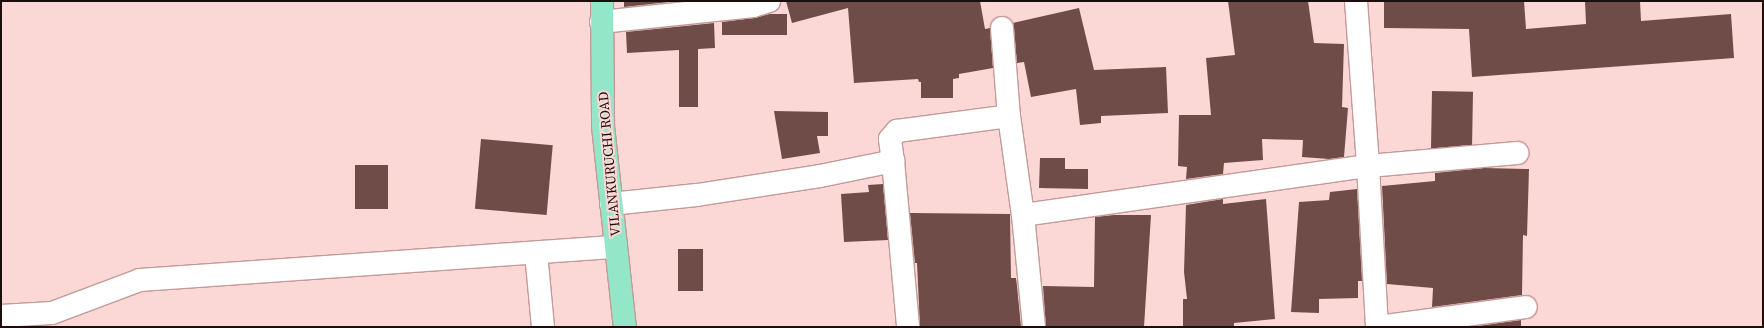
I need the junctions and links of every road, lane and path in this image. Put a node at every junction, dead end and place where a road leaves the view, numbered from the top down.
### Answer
1 (769, 1) edge
2 (1356, 1) edge
3 (601, 12) edge
4 (1002, 28) dead end
5 (1009, 116) junction
6 (1518, 153) dead end
7 (893, 161) junction
8 (1368, 166) junction
9 (611, 204) junction
10 (1023, 215) junction
11 (616, 247) junction
12 (536, 253) junction
13 (1526, 307) dead end
14 (1, 316) edge
15 (53, 320) edge
16 (543, 327) edge
17 (625, 327) edge
18 (908, 327) edge
19 (1034, 327) edge
20 (1378, 327) edge

1 - 3 street
2 - 8 street
3 - 9 main road, VILANKURUCHI ROAD
4 - 5 street
5 - 7 street
5 - 10 street
6 - 8 street
7 - 9 street
7 - 18 street
8 - 10 street
8 - 20 street
9 - 11 main road, VILANKURUCHI ROAD
10 - 19 street
11 - 12 street
11 - 17 main road, VILANKURUCHI ROAD
12 - 15 street
12 - 16 street
13 - 20 street
14 - 15 street

